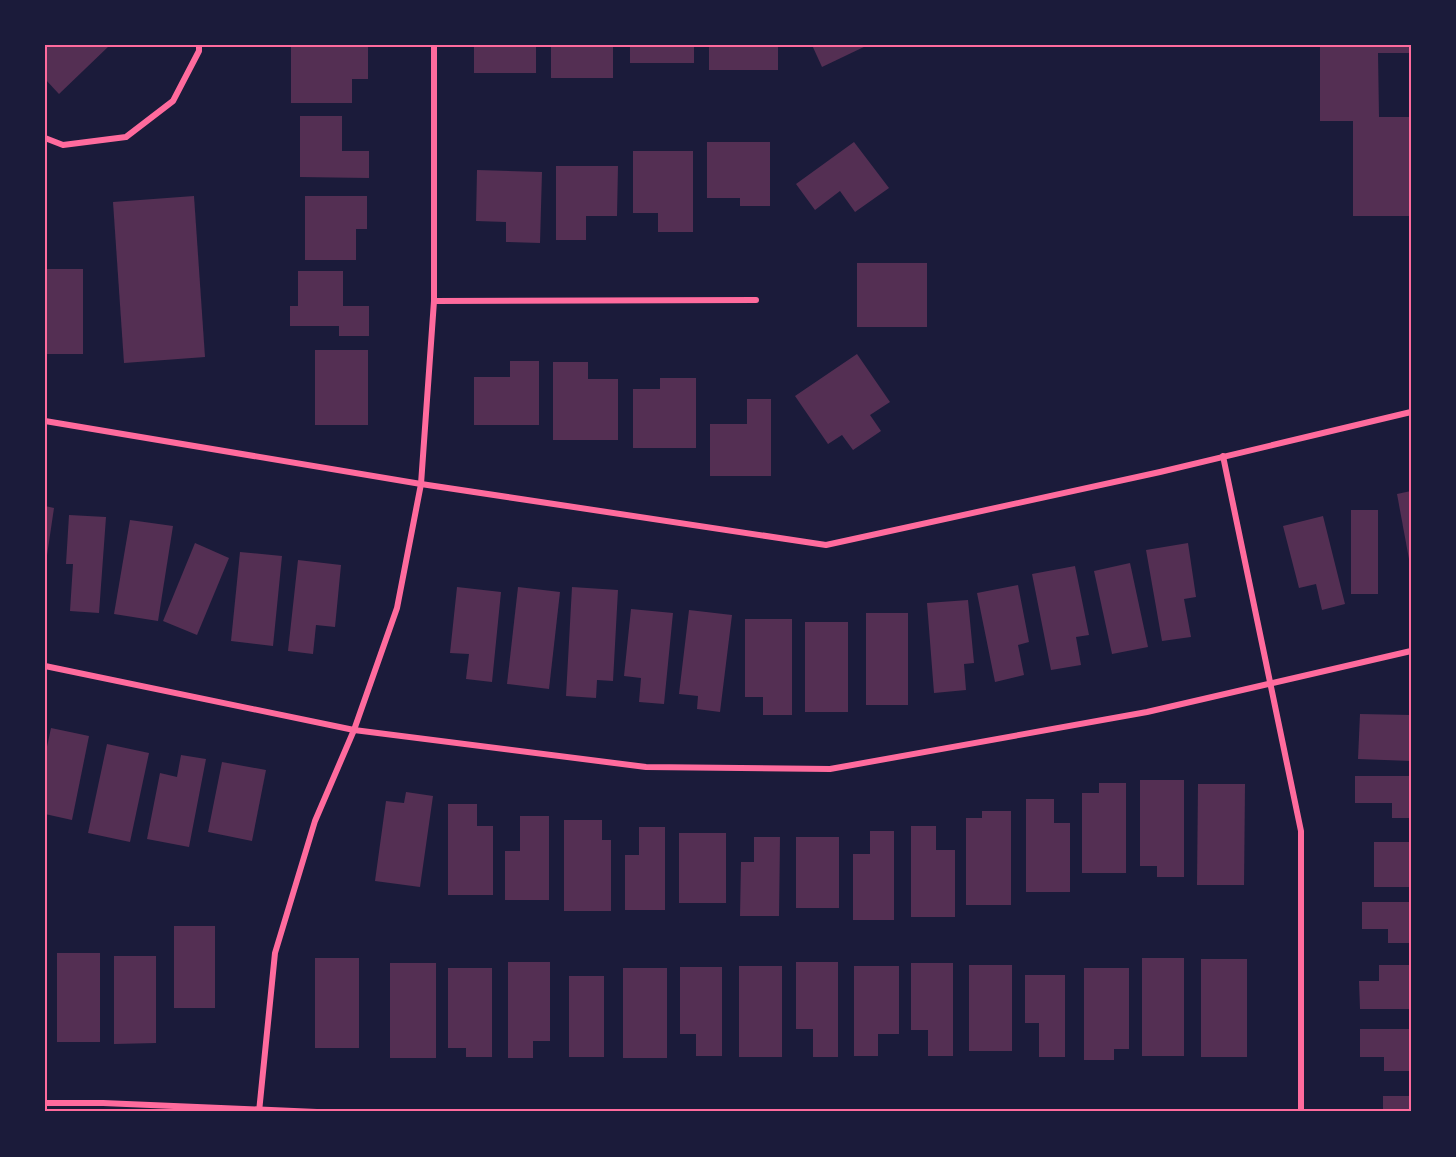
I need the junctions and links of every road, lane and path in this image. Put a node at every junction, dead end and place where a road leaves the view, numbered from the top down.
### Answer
1 (199, 45) edge
2 (434, 45) edge
3 (45, 138) edge
4 (756, 300) dead end
5 (434, 301) junction
6 (1411, 412) edge
7 (45, 421) edge
8 (1223, 456) junction
9 (421, 483) junction
10 (1411, 651) edge
11 (45, 666) edge
12 (1270, 684) junction
13 (354, 730) junction
14 (45, 1103) edge
15 (259, 1111) edge
16 (317, 1112) edge
17 (1301, 1112) edge

1 - 3 street
2 - 5 street
4 - 5 street
5 - 9 street
6 - 8 street
7 - 9 street
8 - 9 street
8 - 12 street
9 - 13 street
10 - 12 street
11 - 13 street
12 - 13 street
12 - 17 street
13 - 15 street
14 - 15 street
15 - 16 street

